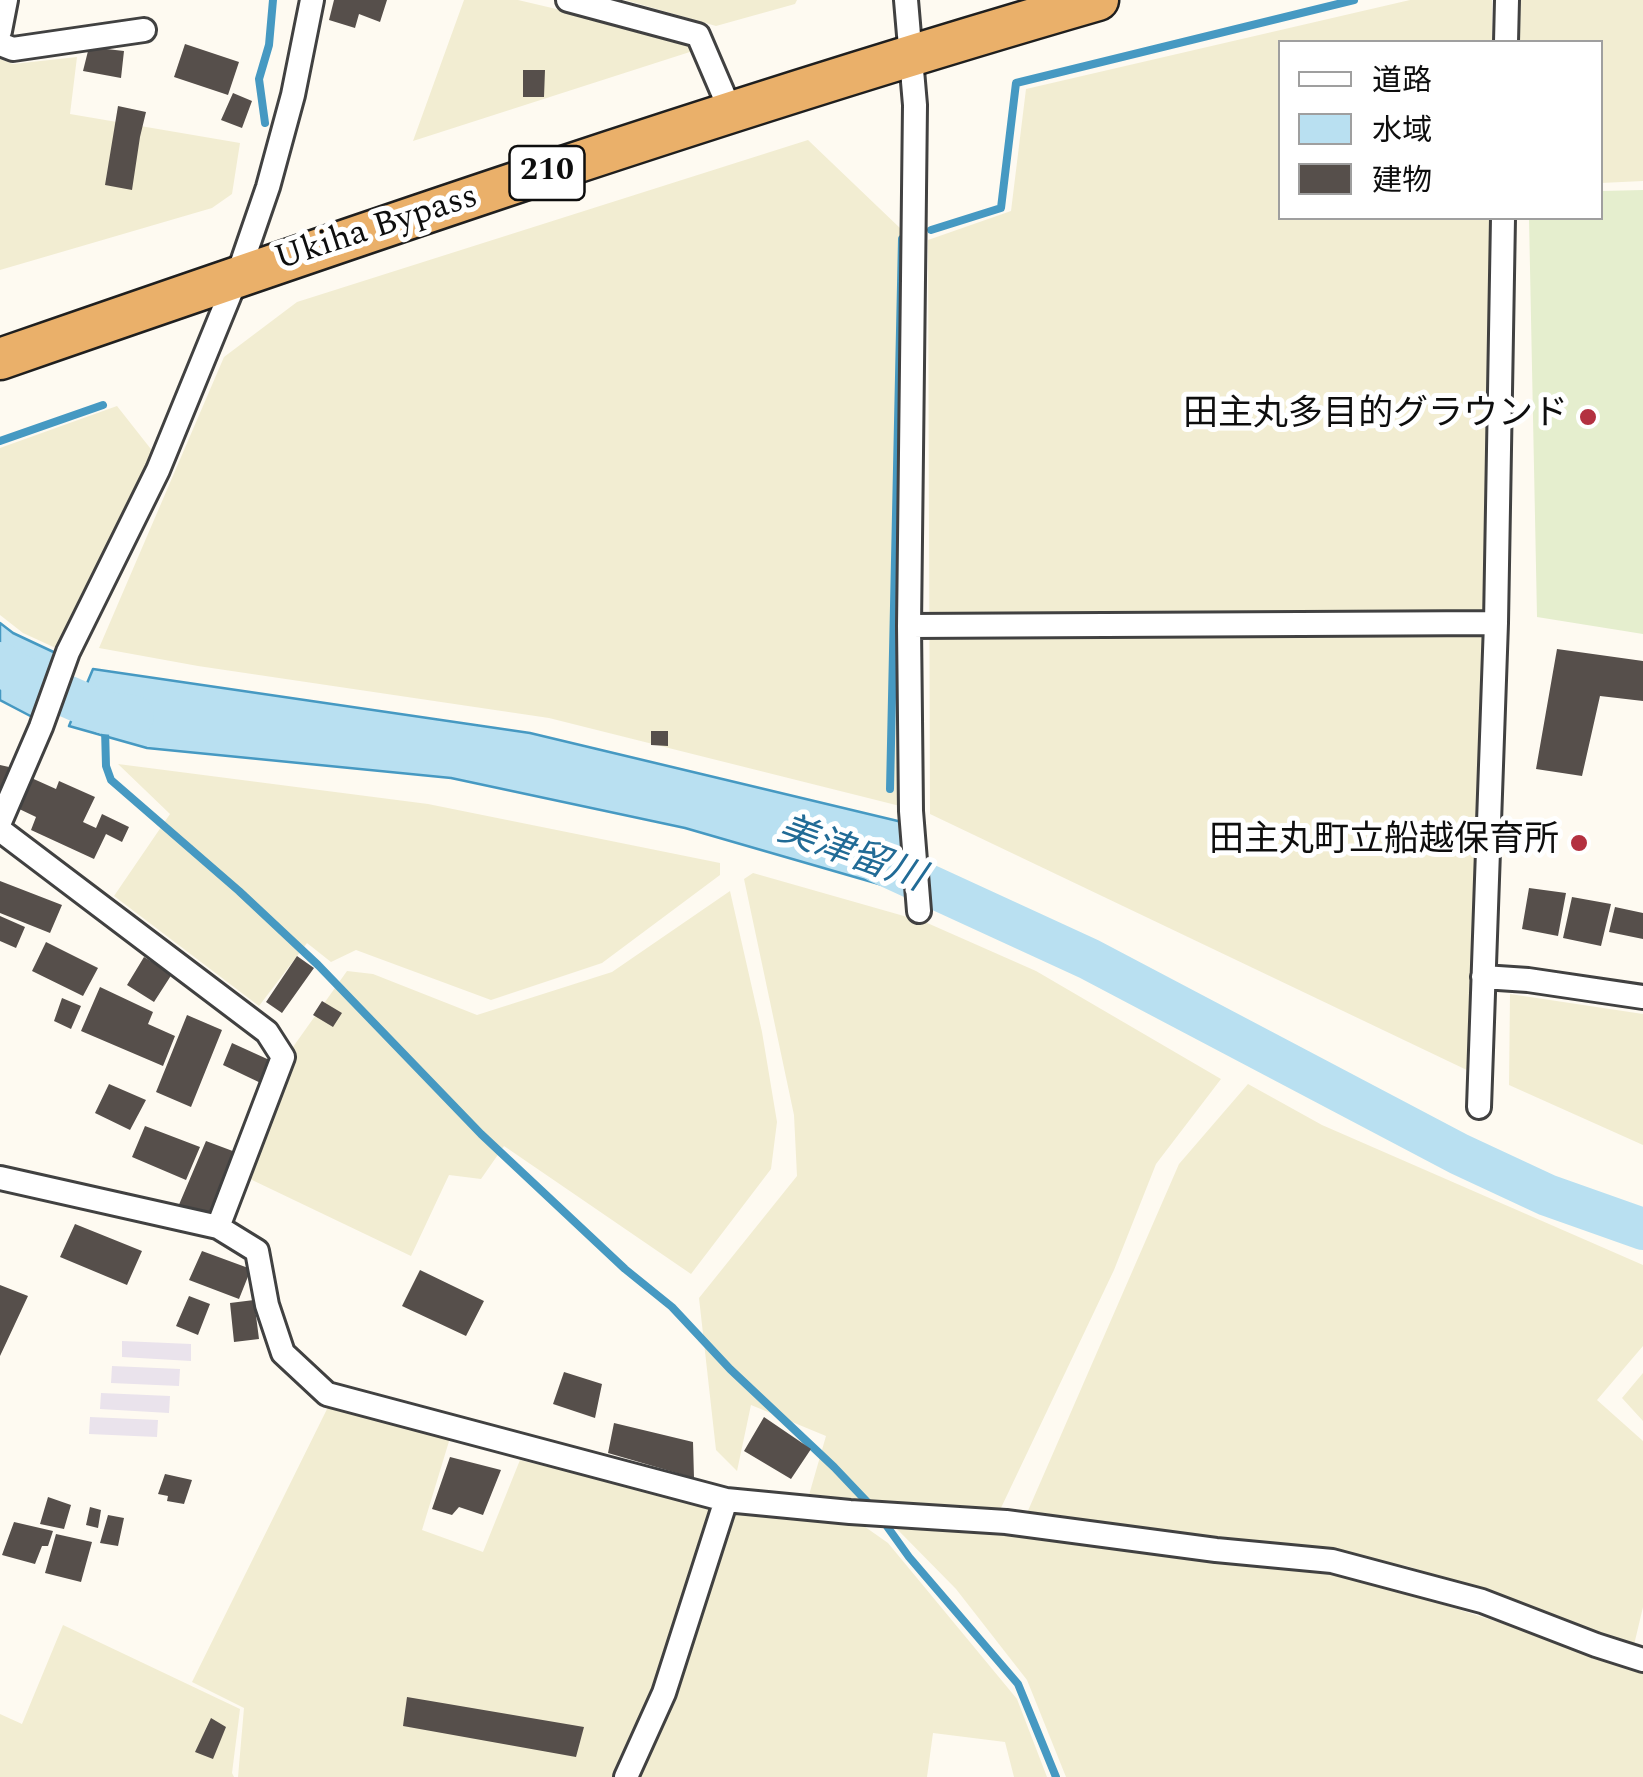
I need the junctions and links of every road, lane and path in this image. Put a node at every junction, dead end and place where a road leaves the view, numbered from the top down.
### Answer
1 (6, 0) edge
2 (312, 0) edge
3 (568, 0) edge
4 (906, 0) edge
5 (1098, 0) edge
6 (1507, 0) edge
7 (144, 30) dead end
8 (0, 31) edge
9 (1506, 40) edge
10 (0, 44) edge
11 (912, 54) junction
12 (731, 112) junction
13 (1503, 220) edge
14 (238, 277) junction
15 (0, 359) edge
16 (1496, 623) junction
17 (909, 626) junction
18 (0, 826) edge
19 (918, 910) dead end
20 (1483, 977) junction
21 (1643, 997) edge
22 (1479, 1107) dead end
23 (0, 1178) edge
24 (218, 1227) junction
25 (726, 1500) junction
26 (1643, 1660) edge
27 (626, 1777) edge

1 - 8 street
2 - 14 street
3 - 12 street
4 - 11 street
5 - 11 highway, Ukiha Bypass / 210
6 - 9 street
7 - 10 street
11 - 12 highway, Ukiha Bypass / 210
11 - 17 street
12 - 14 highway, Ukiha Bypass / 210
13 - 16 street
14 - 15 highway, Ukiha Bypass / 210
14 - 18 street
16 - 17 street
16 - 20 street
17 - 19 street
18 - 24 street
20 - 21 street
20 - 22 street
23 - 24 street
24 - 25 street
25 - 26 street
25 - 27 street

